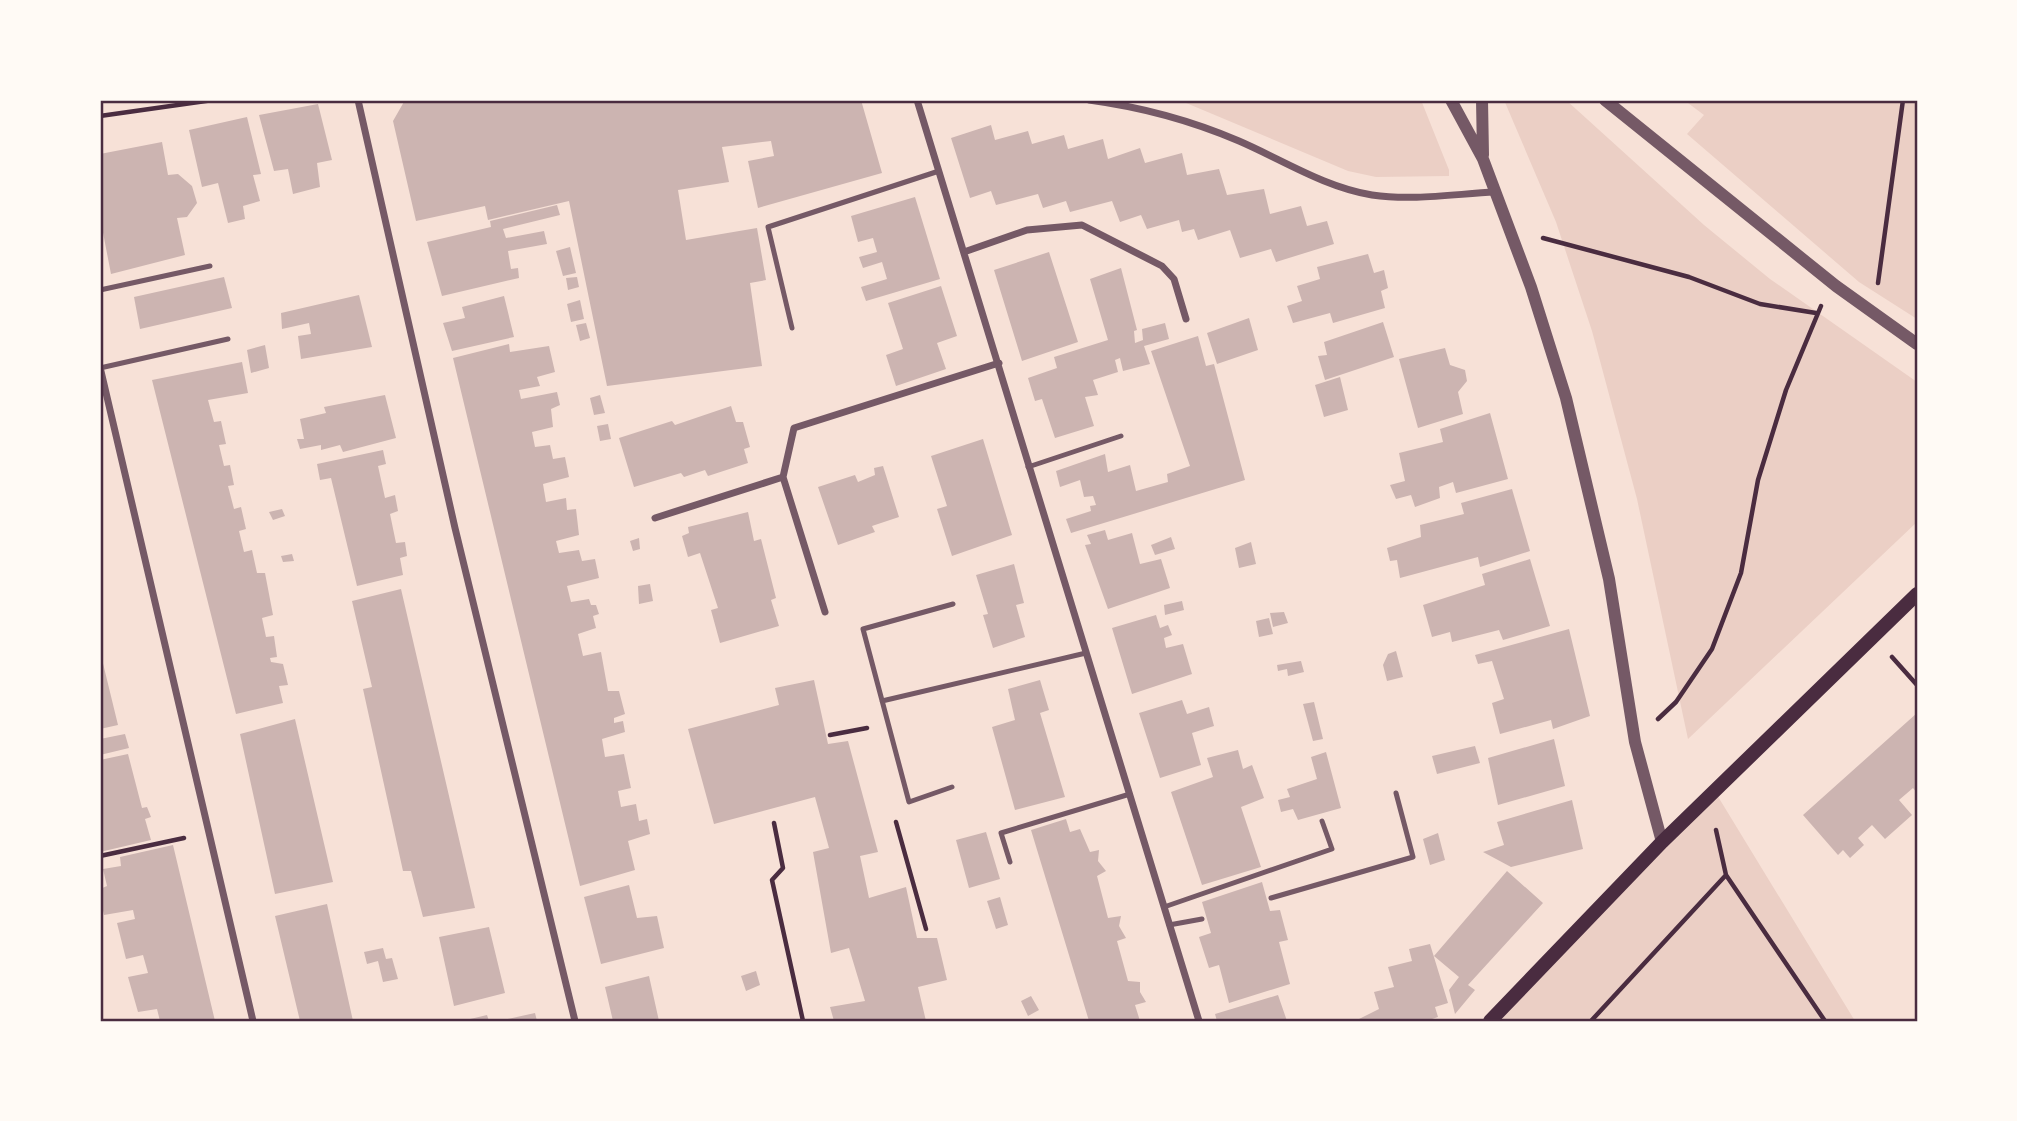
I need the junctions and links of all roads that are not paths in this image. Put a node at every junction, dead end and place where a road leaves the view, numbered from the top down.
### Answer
1 (358, 100) edge
2 (917, 100) edge
3 (1089, 100) edge
4 (1451, 100) edge
5 (1482, 100) edge
6 (1605, 100) edge
7 (1483, 159) junction
8 (939, 171) junction
9 (1495, 192) junction
10 (964, 251) junction
11 (210, 266) dead end
12 (100, 290) edge
13 (1186, 319) dead end
14 (792, 328) dead end
15 (228, 339) dead end
16 (1917, 344) edge
17 (999, 363) junction
18 (100, 368) edge
19 (1121, 436) dead end
20 (1028, 467) junction
21 (783, 477) junction
22 (655, 518) dead end
23 (1917, 594) edge
24 (953, 604) dead end
25 (825, 611) dead end
26 (1086, 653) junction
27 (882, 701) junction
28 (952, 787) dead end
29 (1396, 793) dead end
30 (1130, 794) junction
31 (1322, 821) dead end
32 (1662, 842) junction
33 (1010, 862) dead end
34 (1271, 898) dead end
35 (1164, 906) junction
36 (1202, 919) dead end
37 (1169, 925) junction
38 (253, 1021) edge
39 (575, 1021) edge
40 (1199, 1021) edge
41 (1490, 1021) edge

1 - 39 street
2 - 8 street
3 - 9 street
4 - 7 street
5 - 7 street
6 - 16 street
7 - 9 street
8 - 10 street
8 - 14 lane
9 - 32 street
10 - 13 street
10 - 17 street
11 - 12 lane
15 - 18 lane
17 - 20 street
17 - 21 street
18 - 38 street
19 - 20 lane
20 - 26 street
21 - 22 street
21 - 25 street
23 - 32 main road
24 - 27 lane
26 - 27 lane
26 - 30 street
27 - 28 lane
29 - 34 lane
30 - 33 lane
30 - 35 street
31 - 35 lane
32 - 41 main road
35 - 37 street
36 - 37 lane
37 - 40 street

